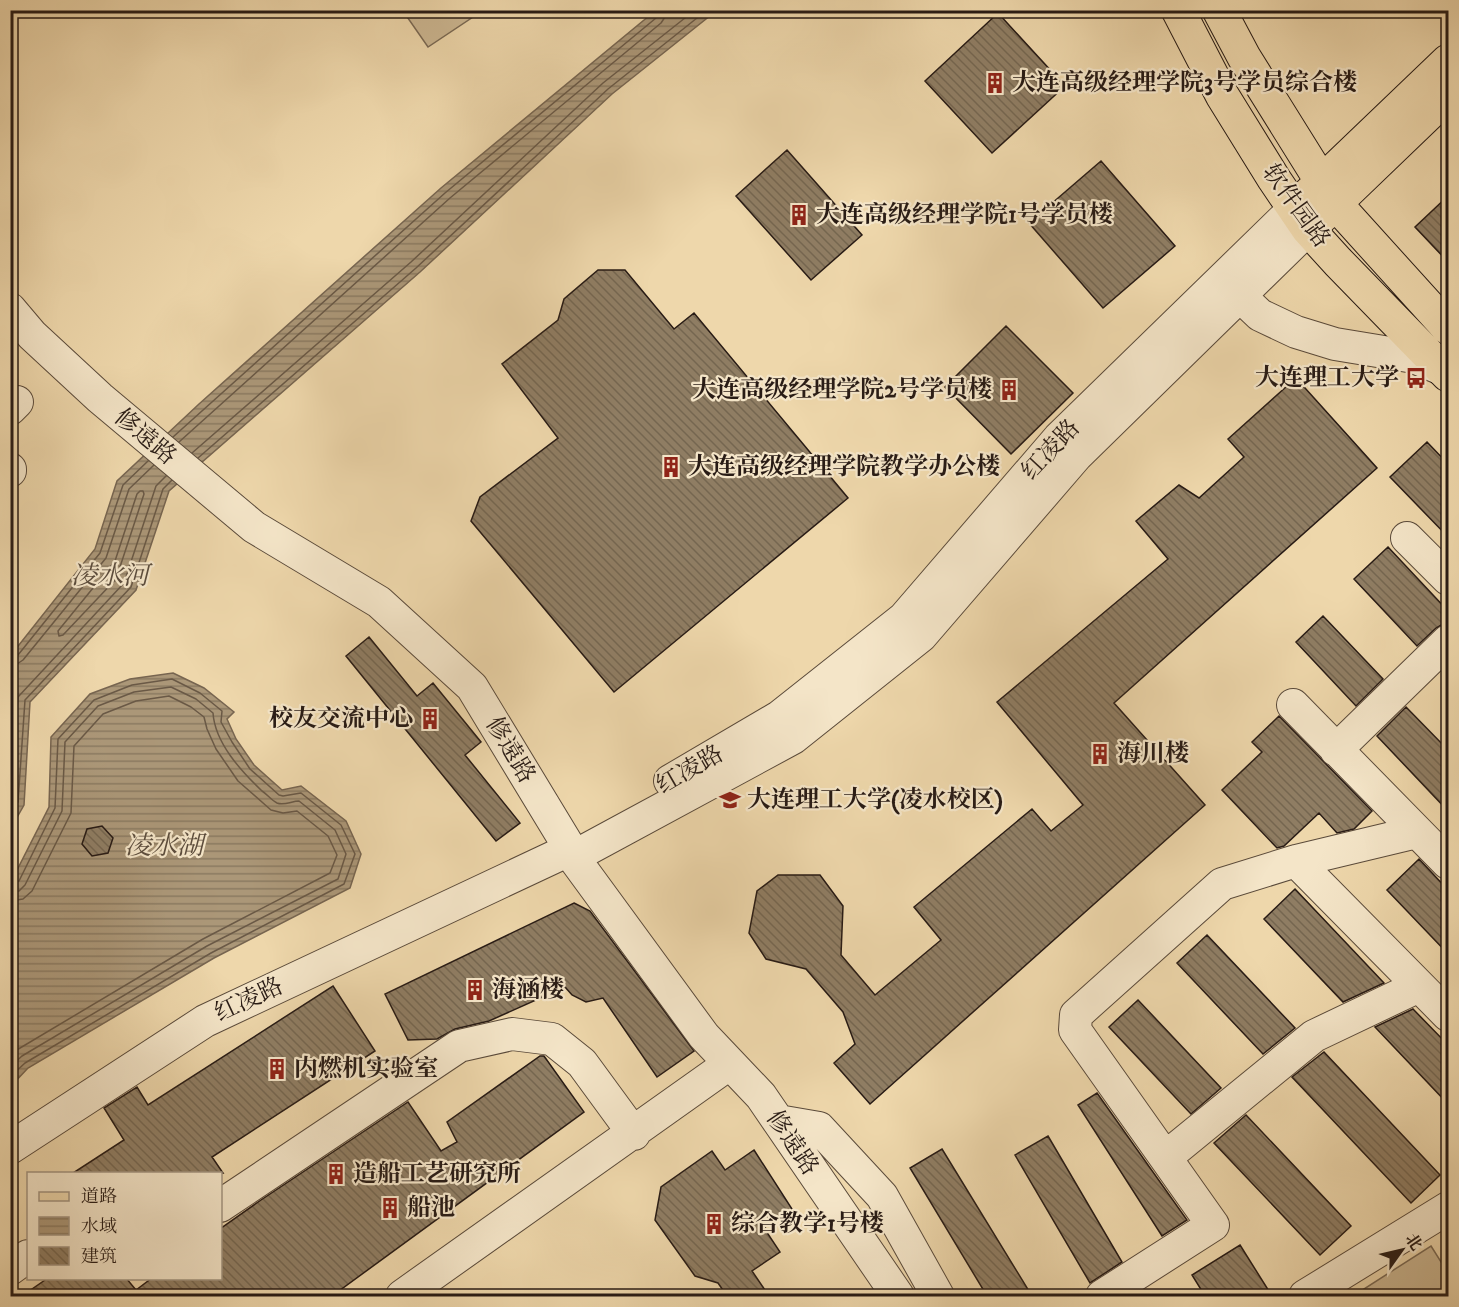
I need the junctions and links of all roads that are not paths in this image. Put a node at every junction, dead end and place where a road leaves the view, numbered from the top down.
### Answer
1 (1178, 10) edge
2 (1219, 10) edge
3 (1449, 61) edge
4 (1449, 95) edge
5 (1328, 193) junction
6 (1301, 219) junction
7 (1240, 296) junction
8 (10, 309) edge
9 (1449, 328) edge
10 (1445, 372) edge
11 (1407, 538) dead end
12 (1449, 579) edge
13 (1449, 641) edge
14 (1293, 705) dead end
15 (1336, 750) junction
16 (1416, 832) junction
17 (569, 850) junction
18 (1296, 861) junction
19 (1449, 863) edge
20 (1419, 986) junction
21 (1449, 1015) edge
22 (729, 1064) junction
23 (778, 1121) junction
24 (634, 1134) junction
25 (10, 1148) edge
26 (1166, 1157) junction
27 (222, 1205) edge
28 (1449, 1208) edge
29 (27, 1257) edge
30 (10, 1269) edge
31 (402, 1296) edge
32 (898, 1296) edge
33 (938, 1296) edge
34 (1102, 1296) edge
35 (1305, 1296) edge

1 - 6 main road, 软件园路
2 - 5 main road, 软件园路
3 - 5 main road, 红凌路
4 - 5 main road, 红凌路
5 - 6 main road, 红凌路
5 - 9 main road, 软件园路
6 - 7 street, 红凌路
6 - 10 main road, 软件园路
6 - 17 street, 红凌路
7 - 10 street
7 - 17 street, 红凌路
8 - 17 street, 修遠路
11 - 12 street
13 - 15 street
14 - 15 street
15 - 16 street
16 - 18 street
16 - 19 street
17 - 22 street, 修遠路
17 - 25 street, 红凌路
18 - 20 street
18 - 26 street
20 - 21 street
20 - 26 street
22 - 23 street, 修遠路
22 - 24 street
23 - 32 street, 修遠路
23 - 33 street
24 - 27 street
24 - 31 street
26 - 34 street
28 - 35 street
29 - 30 street

